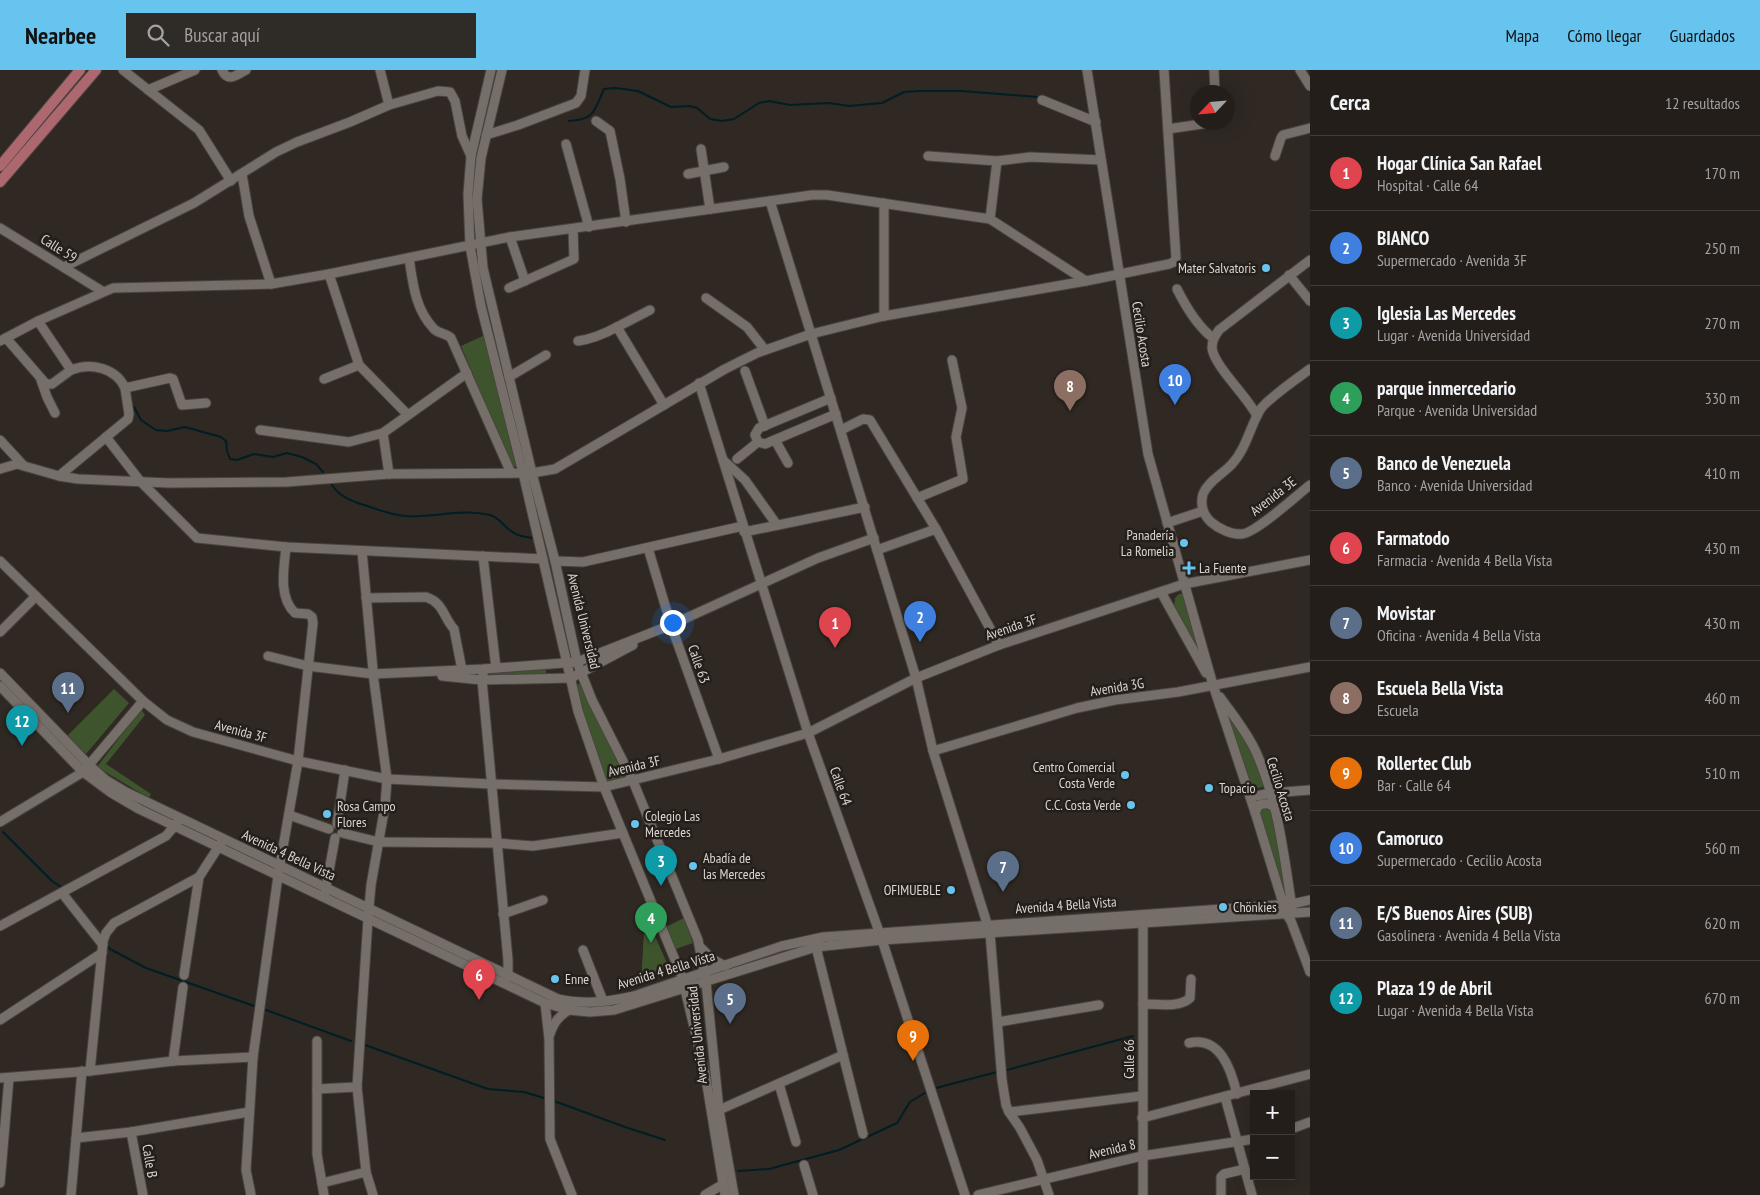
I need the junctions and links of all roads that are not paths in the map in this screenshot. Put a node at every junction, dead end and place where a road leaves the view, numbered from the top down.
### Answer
1 (80, 70) edge
2 (96, 70) edge
3 (123, 70) edge
4 (195, 70) edge
5 (222, 70) edge
6 (246, 70) edge
7 (380, 70) edge
8 (492, 70) edge
9 (502, 70) edge
10 (585, 70) edge
11 (1088, 70) edge
12 (1164, 70) edge
13 (1214, 70) edge
14 (1300, 70) edge
15 (1215, 85) edge
16 (1310, 86) edge
17 (148, 90) junction
18 (1042, 100) dead end
19 (389, 105) junction
20 (596, 121) dead end
21 (1096, 122) junction
22 (1190, 126) edge
23 (1310, 128) edge
24 (1168, 129) junction
25 (486, 135) junction
26 (566, 144) dead end
27 (701, 149) dead end
28 (472, 156) junction
29 (928, 156) dead end
30 (1275, 156) dead end
31 (1101, 160) junction
32 (997, 161) junction
33 (0, 166) edge
34 (724, 167) dead end
35 (705, 171) junction
36 (242, 174) junction
37 (688, 174) dead end
38 (230, 181) junction
39 (0, 182) edge
40 (770, 201) junction
41 (884, 203) junction
42 (710, 209) junction
43 (990, 219) junction
44 (626, 222) junction
45 (589, 227) junction
46 (0, 228) edge
47 (573, 229) junction
48 (510, 237) junction
49 (475, 245) junction
50 (409, 258) junction
51 (1310, 260) edge
52 (64, 267) junction
53 (329, 274) junction
54 (1119, 274) junction
55 (1290, 275) junction
56 (525, 281) junction
57 (1086, 281) junction
58 (271, 284) junction
59 (509, 288) dead end
60 (1176, 289) dead end
61 (102, 291) junction
62 (706, 298) dead end
63 (1310, 301) edge
64 (650, 310) dead end
65 (884, 316) junction
66 (38, 320) junction
67 (617, 327) junction
68 (811, 334) junction
69 (1213, 338) junction
70 (3, 340) edge
71 (578, 341) dead end
72 (765, 350) junction
73 (546, 355) dead end
74 (952, 360) dead end
75 (359, 365) junction
76 (1310, 369) edge
77 (71, 370) junction
78 (745, 371) dead end
79 (467, 373) junction
80 (40, 377) junction
81 (509, 377) junction
82 (324, 379) dead end
83 (699, 383) junction
84 (125, 388) junction
85 (831, 398) junction
86 (206, 403) dead end
87 (664, 405) junction
88 (55, 413) dead end
89 (836, 414) junction
90 (408, 415) junction
91 (1257, 416) junction
92 (765, 426) junction
93 (260, 430) dead end
94 (841, 430) junction
95 (383, 433) junction
96 (106, 437) junction
97 (0, 440) edge
98 (775, 440) junction
99 (758, 442) junction
100 (722, 459) junction
101 (737, 459) dead end
102 (788, 462) dead end
103 (23, 465) junction
104 (0, 470) edge
105 (511, 473) junction
106 (528, 473) junction
107 (389, 474) junction
108 (59, 476) junction
109 (140, 481) junction
110 (1310, 484) edge
111 (916, 498) junction
112 (865, 507) junction
113 (1203, 510) junction
114 (1167, 523) junction
115 (777, 525) junction
116 (743, 529) junction
117 (936, 529) junction
118 (874, 538) junction
119 (286, 547) junction
120 (648, 548) junction
121 (877, 550) junction
122 (362, 551) junction
123 (483, 556) junction
124 (543, 559) junction
125 (1310, 560) edge
126 (0, 561) edge
127 (555, 561) junction
128 (762, 583) junction
129 (1184, 584) junction
130 (1161, 592) junction
131 (36, 596) junction
132 (366, 598) junction
133 (671, 625) junction
134 (0, 632) edge
135 (999, 645) junction
136 (268, 656) dead end
137 (577, 662) junction
138 (567, 663) junction
139 (308, 666) junction
140 (1310, 667) edge
141 (496, 668) junction
142 (462, 670) junction
143 (484, 670) junction
144 (0, 673) edge
145 (412, 673) junction
146 (582, 673) junction
147 (373, 674) junction
148 (570, 678) junction
149 (916, 678) junction
150 (482, 680) junction
151 (1213, 685) junction
152 (0, 686) edge
153 (143, 701) junction
154 (808, 733) junction
155 (933, 751) junction
156 (719, 760) junction
157 (298, 761) junction
158 (86, 769) junction
159 (345, 770) junction
160 (387, 779) junction
161 (633, 781) junction
162 (491, 784) junction
163 (604, 787) junction
164 (1310, 790) edge
165 (1271, 793) junction
166 (1251, 797) junction
167 (1274, 806) junction
168 (1256, 812) junction
169 (288, 815) junction
170 (0, 822) edge
171 (178, 822) junction
172 (336, 831) junction
173 (622, 833) junction
174 (379, 842) junction
175 (221, 843) junction
176 (496, 843) junction
177 (279, 872) junction
178 (199, 877) junction
179 (62, 892) junction
180 (325, 893) junction
181 (543, 900) dead end
182 (1310, 900) edge
183 (369, 909) junction
184 (1289, 911) junction
185 (1310, 912) edge
186 (504, 914) junction
187 (368, 919) junction
188 (1143, 923) junction
189 (0, 926) edge
190 (989, 929) junction
191 (880, 936) junction
192 (439, 941) junction
193 (815, 943) junction
194 (699, 946) junction
195 (103, 949) junction
196 (434, 950) junction
197 (583, 950) dead end
198 (725, 966) junction
199 (1310, 972) edge
200 (508, 974) junction
201 (184, 975) dead end
202 (705, 978) junction
203 (1190, 979) dead end
204 (504, 983) junction
205 (684, 984) junction
206 (183, 987) dead end
207 (603, 1001) junction
208 (545, 1003) junction
209 (1099, 1004) dead end
210 (1142, 1004) junction
211 (569, 1010) junction
212 (0, 1020) edge
213 (998, 1022) junction
214 (549, 1039) junction
215 (317, 1041) dead end
216 (1189, 1043) dead end
217 (843, 1055) junction
218 (253, 1058) junction
219 (173, 1061) junction
220 (86, 1071) junction
221 (1310, 1074) edge
222 (5, 1078) edge
223 (779, 1084) junction
224 (357, 1087) junction
225 (317, 1089) junction
226 (1238, 1094) junction
227 (1142, 1096) junction
228 (1225, 1097) junction
229 (719, 1110) junction
230 (249, 1112) junction
231 (1009, 1112) junction
232 (1142, 1118) junction
233 (1310, 1122) edge
234 (1295, 1128) edge
235 (131, 1132) junction
236 (863, 1134) dead end
237 (76, 1138) junction
238 (1250, 1140) edge
239 (796, 1142) dead end
240 (1237, 1143) junction
241 (1142, 1156) junction
242 (804, 1165) dead end
243 (1245, 1169) junction
244 (366, 1172) junction
245 (1044, 1179) junction
246 (0, 1183) edge
247 (322, 1183) junction
248 (722, 1185) junction
249 (71, 1195) edge
250 (143, 1195) edge
251 (251, 1195) edge
252 (324, 1195) edge
253 (373, 1195) edge
254 (572, 1195) edge
255 (705, 1195) edge
256 (725, 1195) edge
257 (734, 1195) edge
258 (812, 1195) edge
259 (965, 1195) edge
260 (978, 1195) edge
261 (1048, 1195) edge
262 (1142, 1195) edge
263 (1221, 1195) edge
264 (1252, 1195) edge

1 - 33 main road
2 - 39 main road
3 - 17 street
4 - 17 street
5 - 6 street
7 - 19 street
8 - 28 street, Avenida Universidad
9 - 25 street, Avenida Universidad
10 - 25 street
11 - 21 street, Cecilio Acosta
12 - 24 street
13 - 15 street
14 - 16 street
17 - 38 street
18 - 21 street
19 - 28 street
19 - 36 street
20 - 44 street
21 - 31 street, Cecilio Acosta
22 - 24 street
23 - 30 street
24 - 54 street
25 - 49 street, Avenida Universidad
26 - 45 street
27 - 35 street
28 - 49 street, Avenida Universidad
29 - 32 street
31 - 32 street
31 - 54 street, Cecilio Acosta
32 - 43 street
34 - 35 street
35 - 37 street
35 - 42 street
36 - 38 street
36 - 58 street
38 - 52 street
40 - 41 street
40 - 42 street
40 - 68 street
41 - 43 street
41 - 65 street
42 - 44 street
43 - 57 street
44 - 45 street
45 - 47 street
46 - 52 street, Calle 59
47 - 48 street
47 - 56 street
48 - 49 street
48 - 56 street
49 - 50 street
49 - 81 street, Avenida Universidad
49 - 106 street, Avenida Universidad
50 - 53 street
50 - 79 street
51 - 55 street
52 - 61 street, Calle 59
53 - 58 street
53 - 75 street
54 - 57 street
54 - 114 street, Cecilio Acosta
55 - 63 street
55 - 69 street
56 - 59 street
57 - 65 street
58 - 61 street
60 - 69 street
61 - 66 street
62 - 72 street
64 - 67 street
65 - 68 street
66 - 70 street
66 - 77 street
67 - 71 street
67 - 87 street
68 - 72 street
68 - 85 street
69 - 91 street
70 - 80 street
72 - 83 street
73 - 81 street
74 - 111 street
75 - 82 street
75 - 90 street
76 - 91 street
77 - 80 street
77 - 84 street
78 - 92 street
79 - 90 street
79 - 105 street
80 - 88 street
81 - 106 street, Avenida Universidad
83 - 87 street
83 - 100 street, Calle 64
84 - 86 street
84 - 96 street
85 - 89 street
85 - 92 street
87 - 106 street
89 - 94 street
89 - 98 street
90 - 95 street
91 - 113 street
92 - 99 street
93 - 95 street
94 - 111 street
94 - 112 street
95 - 107 street
96 - 108 street
96 - 109 street
97 - 103 street
98 - 99 street
98 - 102 street
99 - 101 street
100 - 115 street
100 - 116 street, Calle 64
103 - 104 street
103 - 108 street
105 - 106 street
105 - 107 street
106 - 124 street, Avenida Universidad
106 - 127 street, Avenida Universidad
107 - 109 street
108 - 109 street
109 - 119 street
110 - 113 street, Avenida 3E
111 - 117 street
112 - 115 street
112 - 118 street
113 - 114 street
114 - 129 street, Cecilio Acosta
115 - 116 street
116 - 120 street
116 - 128 street, Calle 64
117 - 121 street
117 - 135 street
118 - 121 street
118 - 128 street
119 - 122 street
119 - 139 street
120 - 127 street
120 - 133 street, Calle 63
121 - 149 street
122 - 123 street
122 - 132 street
123 - 124 street
123 - 141 street
124 - 138 street, Avenida Universidad
125 - 129 street, Avenida 3F
126 - 131 street, Avenida 3F
127 - 137 street, Avenida Universidad
128 - 133 street
128 - 154 street, Calle 64
129 - 130 street, Avenida 3F
129 - 151 street, Cecilio Acosta
130 - 135 street, Avenida 3F
130 - 151 street
131 - 134 street
131 - 153 street, Avenida 3F
132 - 142 street
132 - 147 street
133 - 137 street
133 - 146 street
133 - 156 street, Calle 63
135 - 149 street, Avenida 3F
136 - 139 street
137 - 138 street
137 - 146 street, Avenida Universidad
138 - 141 street
138 - 148 street, Avenida Universidad
139 - 147 street
139 - 157 street
140 - 151 street, Avenida 3G
141 - 143 street
142 - 143 street
142 - 145 street
143 - 150 street
144 - 158 street, Avenida 4 Bella Vista
145 - 147 street
145 - 150 street
146 - 148 street
146 - 161 street, Avenida Universidad
147 - 160 street
148 - 150 street
148 - 163 street, Avenida Universidad
149 - 154 street, Avenida 3F
149 - 155 street
150 - 162 street
151 - 155 street, Avenida 3G
151 - 165 street, Cecilio Acosta
151 - 166 street, Cecilio Acosta
152 - 158 street, Avenida 4 Bella Vista
153 - 157 street, Avenida 3F
153 - 158 street
154 - 156 street, Avenida 3F
154 - 191 street, Calle 64
155 - 190 street
156 - 161 street, Avenida 3F
157 - 159 street, Avenida 3F
157 - 169 street
158 - 170 street
158 - 171 street, Avenida 4 Bella Vista
159 - 160 street, Avenida 3F
159 - 172 street
160 - 162 street, Avenida 3F
160 - 174 street
161 - 163 street, Avenida 3F
161 - 194 street, Avenida Universidad
162 - 163 street, Avenida 3F
162 - 176 street
163 - 173 street, Avenida Universidad
164 - 165 street
165 - 166 street
165 - 167 street, Cecilio Acosta
166 - 168 street, Cecilio Acosta
167 - 168 street
167 - 184 street, Cecilio Acosta
168 - 184 street, Cecilio Acosta
169 - 172 street
169 - 177 street
171 - 175 street, Avenida 4 Bella Vista
171 - 179 street
172 - 174 street
172 - 180 street
173 - 176 street
173 - 205 street, Avenida Universidad
174 - 176 street
174 - 183 street
175 - 177 street, Avenida 4 Bella Vista
175 - 178 street
176 - 186 street
177 - 180 street, Avenida 4 Bella Vista
177 - 218 street
178 - 195 street
178 - 201 street
179 - 189 street
179 - 195 street
180 - 183 street, Avenida 4 Bella Vista
180 - 187 street, Avenida 4 Bella Vista
181 - 186 street
182 - 184 street, Avenida 4 Bella Vista
183 - 187 street
183 - 192 street, Avenida 4 Bella Vista
184 - 185 street, Avenida 4 Bella Vista
184 - 188 street, Avenida 4 Bella Vista
184 - 190 street, Avenida 4 Bella Vista
184 - 199 street
186 - 200 street
187 - 196 street, Avenida 4 Bella Vista
187 - 224 street
188 - 190 street, Avenida 4 Bella Vista
188 - 210 street, Calle 66
190 - 191 street, Avenida 4 Bella Vista
190 - 213 street
191 - 193 street, Avenida 4 Bella Vista
191 - 259 street, Calle 64
192 - 196 street
192 - 200 street, Avenida 4 Bella Vista
193 - 198 street, Avenida 4 Bella Vista
193 - 202 street, Avenida 4 Bella Vista
193 - 217 street
194 - 198 street
194 - 202 street, Avenida Universidad
195 - 212 street
195 - 220 street
196 - 204 street, Avenida 4 Bella Vista
197 - 207 street
198 - 202 street, Avenida 4 Bella Vista
200 - 204 street
200 - 207 street, Avenida 4 Bella Vista
202 - 205 street, Avenida 4 Bella Vista
202 - 229 street, Avenida Universidad
203 - 210 street
204 - 208 street, Avenida 4 Bella Vista
205 - 207 street, Avenida 4 Bella Vista
205 - 211 street, Avenida 4 Bella Vista
205 - 248 street, Avenida Universidad
206 - 219 street
208 - 211 street, Avenida 4 Bella Vista
208 - 214 street
209 - 213 street
210 - 227 street, Calle 66
211 - 214 street
213 - 231 street
214 - 254 street
215 - 225 street
216 - 226 street
217 - 223 street
217 - 236 street
218 - 219 street
218 - 230 street
219 - 220 street
220 - 222 street
220 - 237 street
221 - 226 street
222 - 246 street
223 - 229 street
223 - 239 street
224 - 225 street
224 - 244 street
225 - 247 street
226 - 228 street
227 - 231 street
227 - 232 street, Calle 66
228 - 232 street
228 - 240 street
229 - 257 street, Avenida Universidad
230 - 235 street
230 - 251 street
231 - 245 street
232 - 241 street, Calle 66
233 - 234 street
235 - 237 street
235 - 250 street, Calle B
237 - 249 street
238 - 240 street, Avenida 8
240 - 241 street, Avenida 8
240 - 243 street
241 - 245 street, Avenida 8
241 - 262 street, Calle 66
242 - 258 street
243 - 263 street
243 - 264 street
244 - 247 street
244 - 253 street
245 - 260 street, Avenida 8
245 - 261 street
247 - 252 street
248 - 255 street
248 - 256 street, Avenida Universidad

